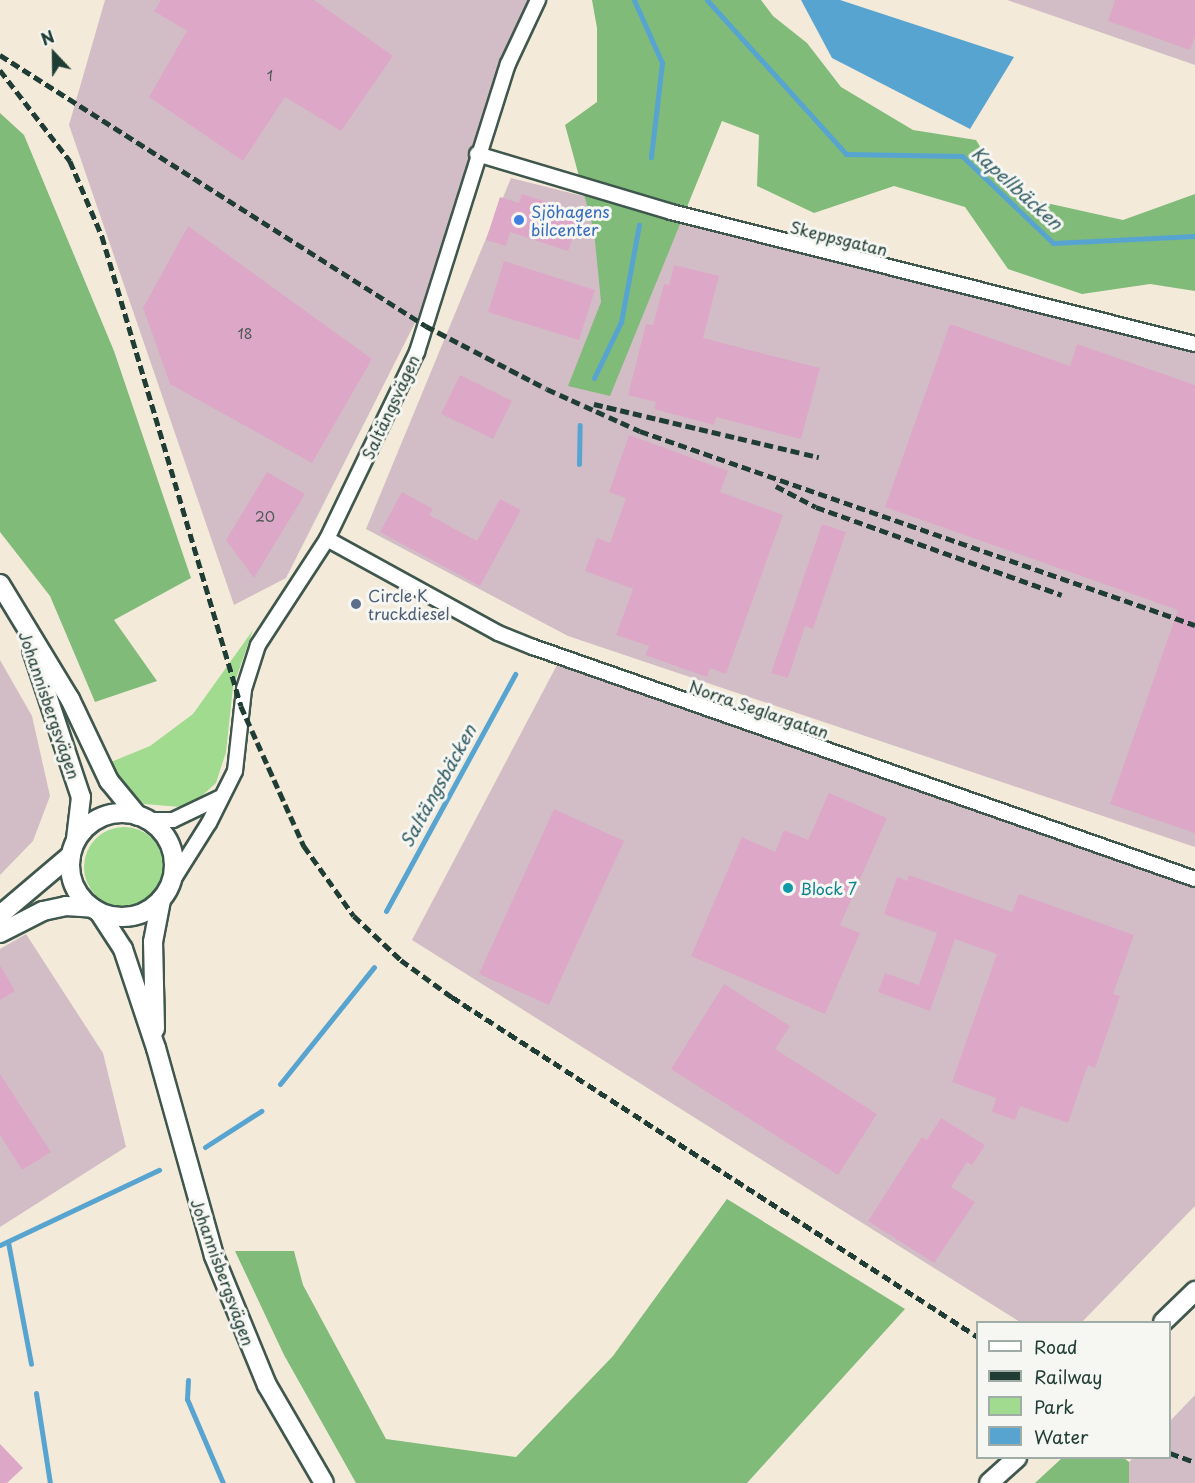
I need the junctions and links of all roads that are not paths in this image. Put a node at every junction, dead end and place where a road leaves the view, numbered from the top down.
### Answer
1 (538, 0) edge
2 (477, 154) junction
3 (1195, 344) edge
4 (327, 539) junction
5 (0, 584) edge
6 (13, 601) junction
7 (219, 798) junction
8 (142, 818) junction
9 (73, 850) junction
10 (1195, 879) edge
11 (165, 894) junction
12 (96, 910) junction
13 (0, 915) edge
14 (0, 933) edge
15 (156, 1048) junction
16 (1195, 1292) edge
17 (1165, 1321) edge
18 (1016, 1459) edge
19 (324, 1483) edge
20 (989, 1483) edge

1 - 2 street, Saltängsvägen
2 - 3 street, Skeppsgatan
2 - 4 street, Saltängsvägen
4 - 7 street, Saltängsvägen
4 - 10 street, Norra Seglargatan
5 - 6 main road, Johannisbergsvägen
6 - 8 main road, Johannisbergsvägen
6 - 9 main road, Johannisbergsvägen
7 - 8 street
7 - 11 street, Saltängsvägen
8 - 9 main road
8 - 11 main road
9 - 12 main road
9 - 13 main road
11 - 12 main road
11 - 15 main road, Johannisbergsvägen
12 - 14 main road
12 - 15 main road, Johannisbergsvägen
15 - 19 main road, Johannisbergsvägen
16 - 17 main road
18 - 20 main road

